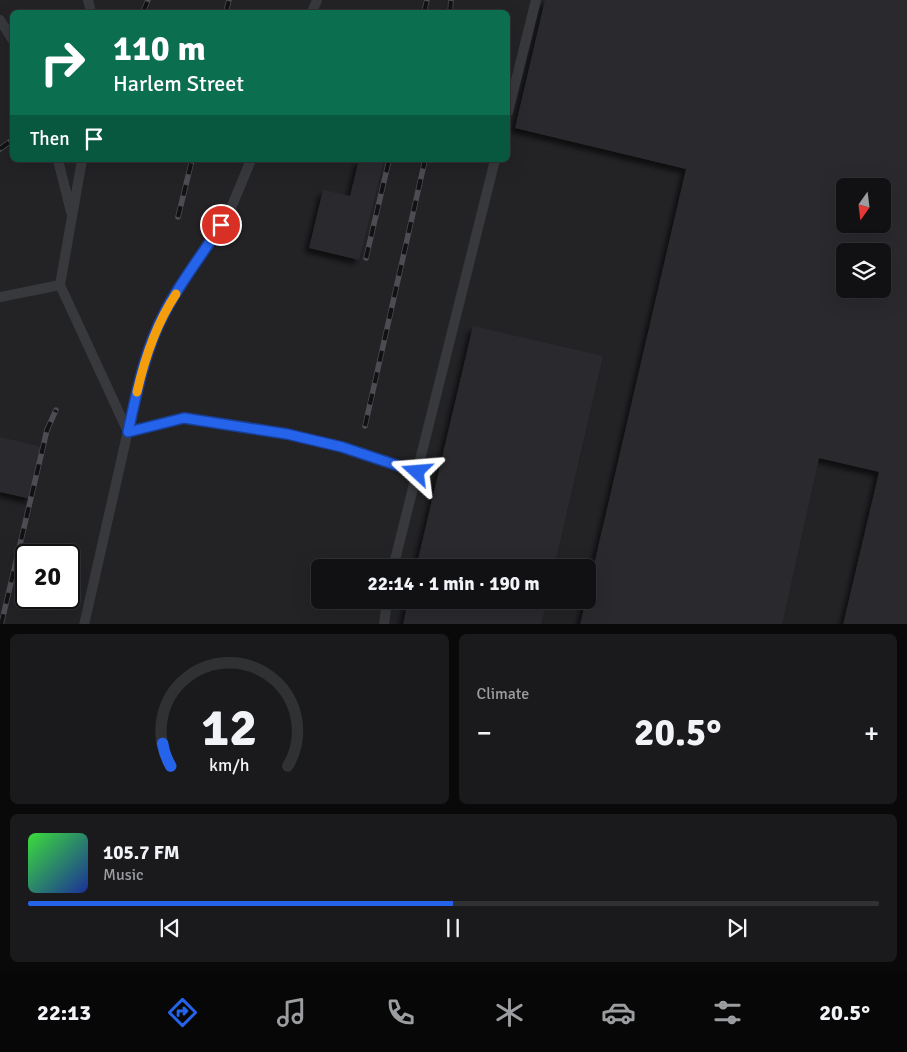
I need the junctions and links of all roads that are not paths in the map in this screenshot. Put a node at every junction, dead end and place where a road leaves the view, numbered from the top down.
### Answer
1 (536, 0) edge
2 (0, 20) edge
3 (10, 35) edge
4 (510, 104) edge
5 (58, 162) edge
6 (82, 162) edge
7 (251, 162) edge
8 (494, 162) edge
9 (72, 217) junction
10 (60, 285) junction
11 (0, 297) edge
12 (128, 432) junction
13 (417, 472) junction
14 (395, 559) edge
15 (386, 609) edge
16 (84, 624) edge
17 (384, 624) edge

1 - 4 lane
2 - 3 lane
5 - 9 lane
6 - 9 lane
7 - 12 lane
8 - 13 lane
9 - 10 lane
10 - 11 lane
10 - 12 lane
12 - 13 lane
12 - 16 lane
13 - 14 lane
15 - 17 lane

